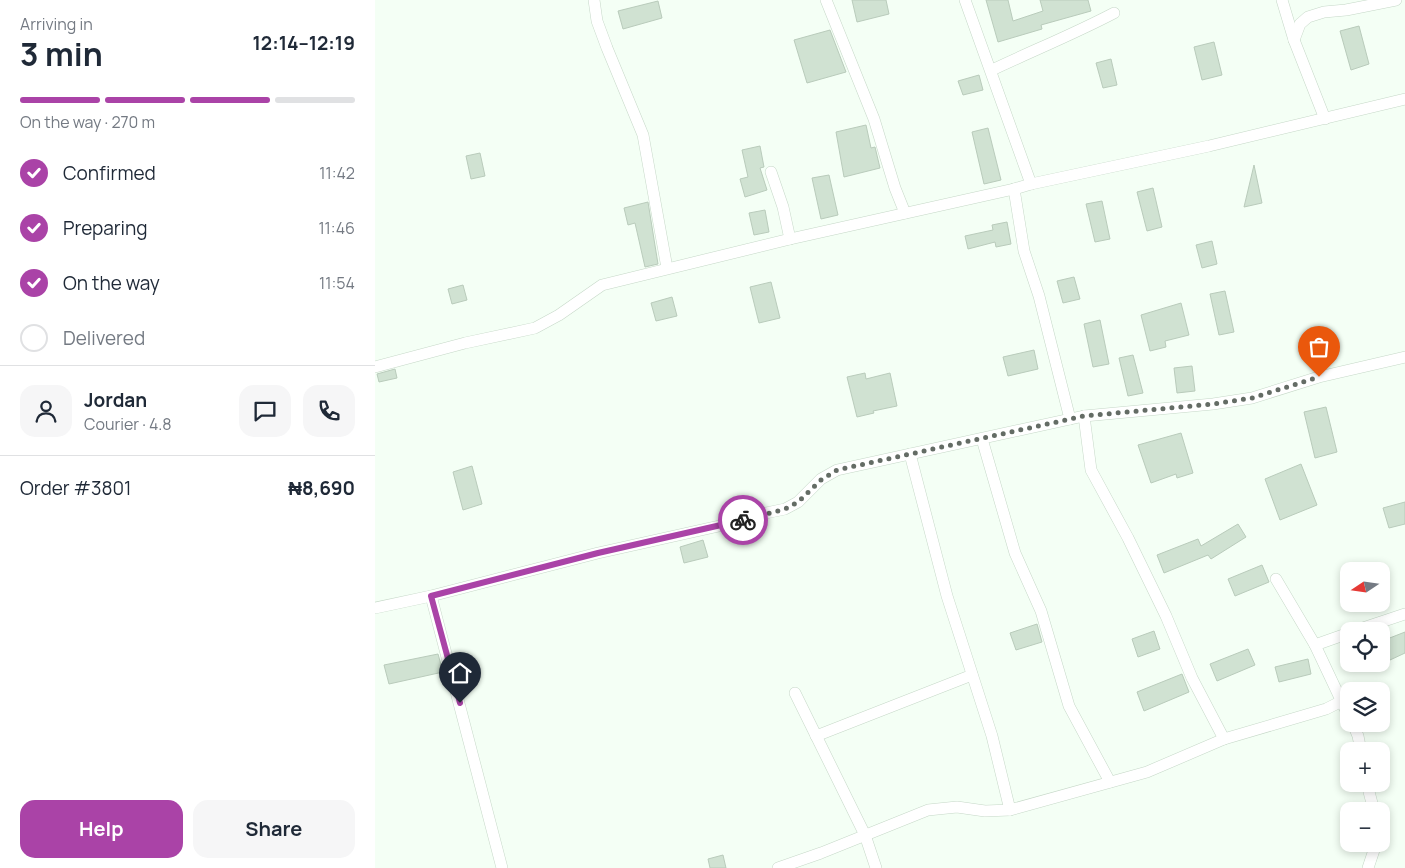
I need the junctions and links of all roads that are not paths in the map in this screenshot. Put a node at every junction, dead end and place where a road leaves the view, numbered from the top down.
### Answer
1 (593, 0) edge
2 (826, 0) edge
3 (965, 0) edge
4 (1282, 0) edge
5 (1396, 0) edge
6 (1114, 13) dead end
7 (1294, 40) junction
8 (992, 70) junction
9 (1405, 99) edge
10 (1325, 119) junction
11 (771, 172) dead end
12 (1031, 184) junction
13 (1014, 189) junction
14 (905, 212) junction
15 (790, 239) junction
16 (667, 268) junction
17 (1405, 357) edge
18 (375, 367) edge
19 (1084, 416) junction
20 (1070, 419) junction
21 (982, 439) junction
22 (910, 454) junction
23 (1276, 579) dead end
24 (431, 596) junction
25 (375, 608) edge
26 (1405, 614) edge
27 (1381, 622) edge
28 (1340, 636) edge
29 (1315, 645) junction
30 (972, 675) junction
31 (795, 694) dead end
32 (1340, 702) joint
33 (816, 736) junction
34 (1224, 739) junction
35 (1110, 782) junction
36 (1010, 810) junction
37 (865, 835) junction
38 (1373, 852) edge
39 (502, 868) edge
40 (778, 868) edge
41 (876, 868) edge
42 (1368, 868) edge

1 - 16 street
2 - 14 street
3 - 8 street
4 - 7 street
5 - 7 street
6 - 8 street
7 - 10 street
8 - 12 street
9 - 10 street
10 - 12 street
11 - 15 street
12 - 13 street
13 - 14 street
13 - 20 street
14 - 15 street
15 - 16 street
16 - 18 street
17 - 19 street
19 - 20 street
19 - 34 street
20 - 21 street
21 - 22 street
21 - 35 street
22 - 24 street
22 - 30 street
23 - 29 street
24 - 25 street
24 - 39 street
26 - 27 street
28 - 29 street
29 - 32 street
30 - 33 street
30 - 36 street
31 - 33 street
32 - 34 street
33 - 37 street
34 - 35 street
35 - 36 street
36 - 37 street
37 - 40 street
37 - 41 street
38 - 42 street

